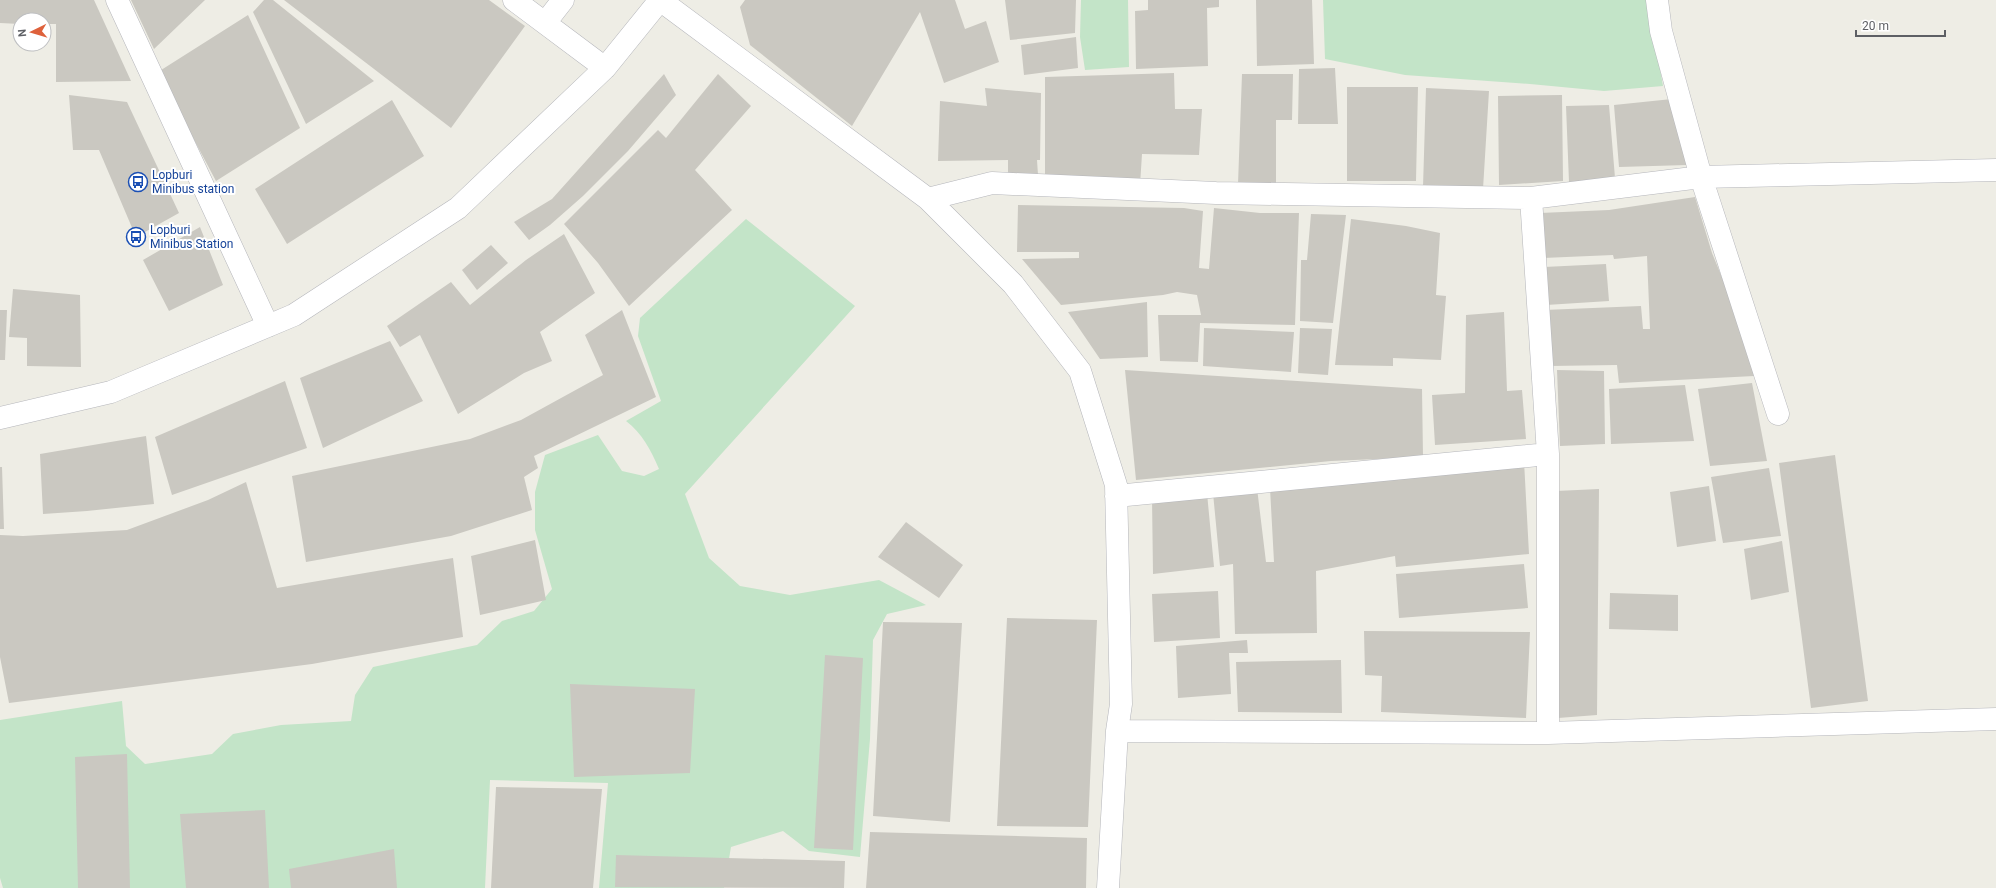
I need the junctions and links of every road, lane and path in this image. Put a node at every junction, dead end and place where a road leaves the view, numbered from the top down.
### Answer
1 (117, 0) edge
2 (514, 0) edge
3 (563, 0) edge
4 (660, 0) edge
5 (1657, 0) edge
6 (545, 23) junction
7 (606, 68) junction
8 (1996, 170) edge
9 (1700, 177) junction
10 (1530, 198) junction
11 (928, 199) junction
12 (268, 326) junction
13 (1778, 414) dead end
14 (0, 418) edge
15 (1548, 454) junction
16 (1116, 496) junction
17 (1996, 719) edge
18 (1117, 731) junction
19 (1548, 733) junction
20 (1108, 888) edge

1 - 12 street
2 - 6 street
3 - 6 street
4 - 7 street
4 - 11 street
5 - 9 street
6 - 7 street
7 - 12 street
8 - 9 street
9 - 10 street
9 - 13 street
10 - 11 street
10 - 15 street
11 - 16 street
12 - 14 street
15 - 16 street
15 - 19 street
16 - 18 street
17 - 19 street
18 - 19 street
18 - 20 street

